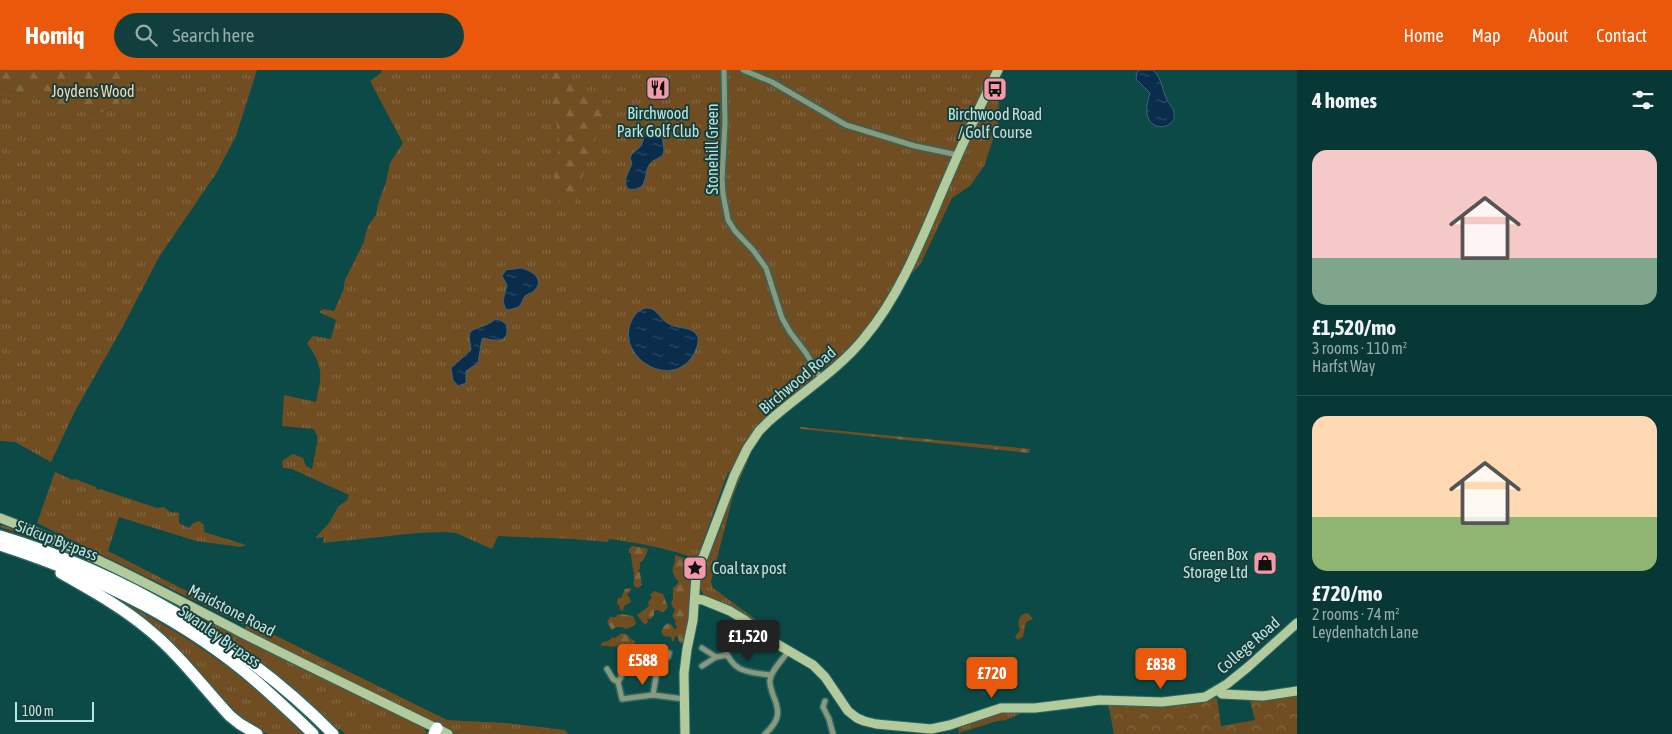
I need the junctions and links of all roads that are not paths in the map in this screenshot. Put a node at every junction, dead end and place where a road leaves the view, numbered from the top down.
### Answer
1 (724, 70) edge
2 (743, 70) edge
3 (998, 70) edge
4 (958, 155) junction
5 (822, 380) junction
6 (0, 518) edge
7 (0, 536) edge
8 (0, 546) edge
9 (99, 578) junction
10 (695, 599) junction
11 (1297, 623) edge
12 (724, 647) dead end
13 (702, 648) dead end
14 (789, 650) junction
15 (669, 653) dead end
16 (651, 654) dead end
17 (726, 655) junction
18 (716, 657) junction
19 (658, 664) junction
20 (622, 665) dead end
21 (702, 666) dead end
22 (607, 669) dead end
23 (771, 675) junction
24 (618, 682) junction
25 (1218, 690) junction
26 (1297, 692) edge
27 (652, 695) junction
28 (684, 699) junction
29 (816, 706) dead end
30 (435, 731) edge
31 (332, 733) edge
32 (257, 734) edge
33 (313, 734) edge
34 (448, 734) edge
35 (685, 734) edge
36 (765, 734) edge
37 (833, 734) edge

1 - 5 street, Stonehill Green
2 - 4 street
3 - 4 street, Birchwood Road
4 - 5 street, Birchwood Road
5 - 10 street, Birchwood Road
6 - 30 street, Maidstone Road
7 - 9 highway, Sidcup By-pass
8 - 9 highway, Sidcup By-pass
8 - 32 highway
9 - 31 highway, Swanley By-pass
9 - 33 highway, Swanley By-pass
10 - 14 street
10 - 28 street, Birchwood Road
11 - 25 street, College Road
12 - 17 street
13 - 18 street
14 - 23 street
14 - 25 street
15 - 19 street
16 - 19 street
17 - 18 street
17 - 23 street
18 - 21 street
19 - 27 street
20 - 24 street
22 - 24 street
23 - 36 street
24 - 27 street
25 - 26 street
27 - 28 street
28 - 35 street, Birchwood Road
29 - 37 street
30 - 34 street, Maidstone Road

